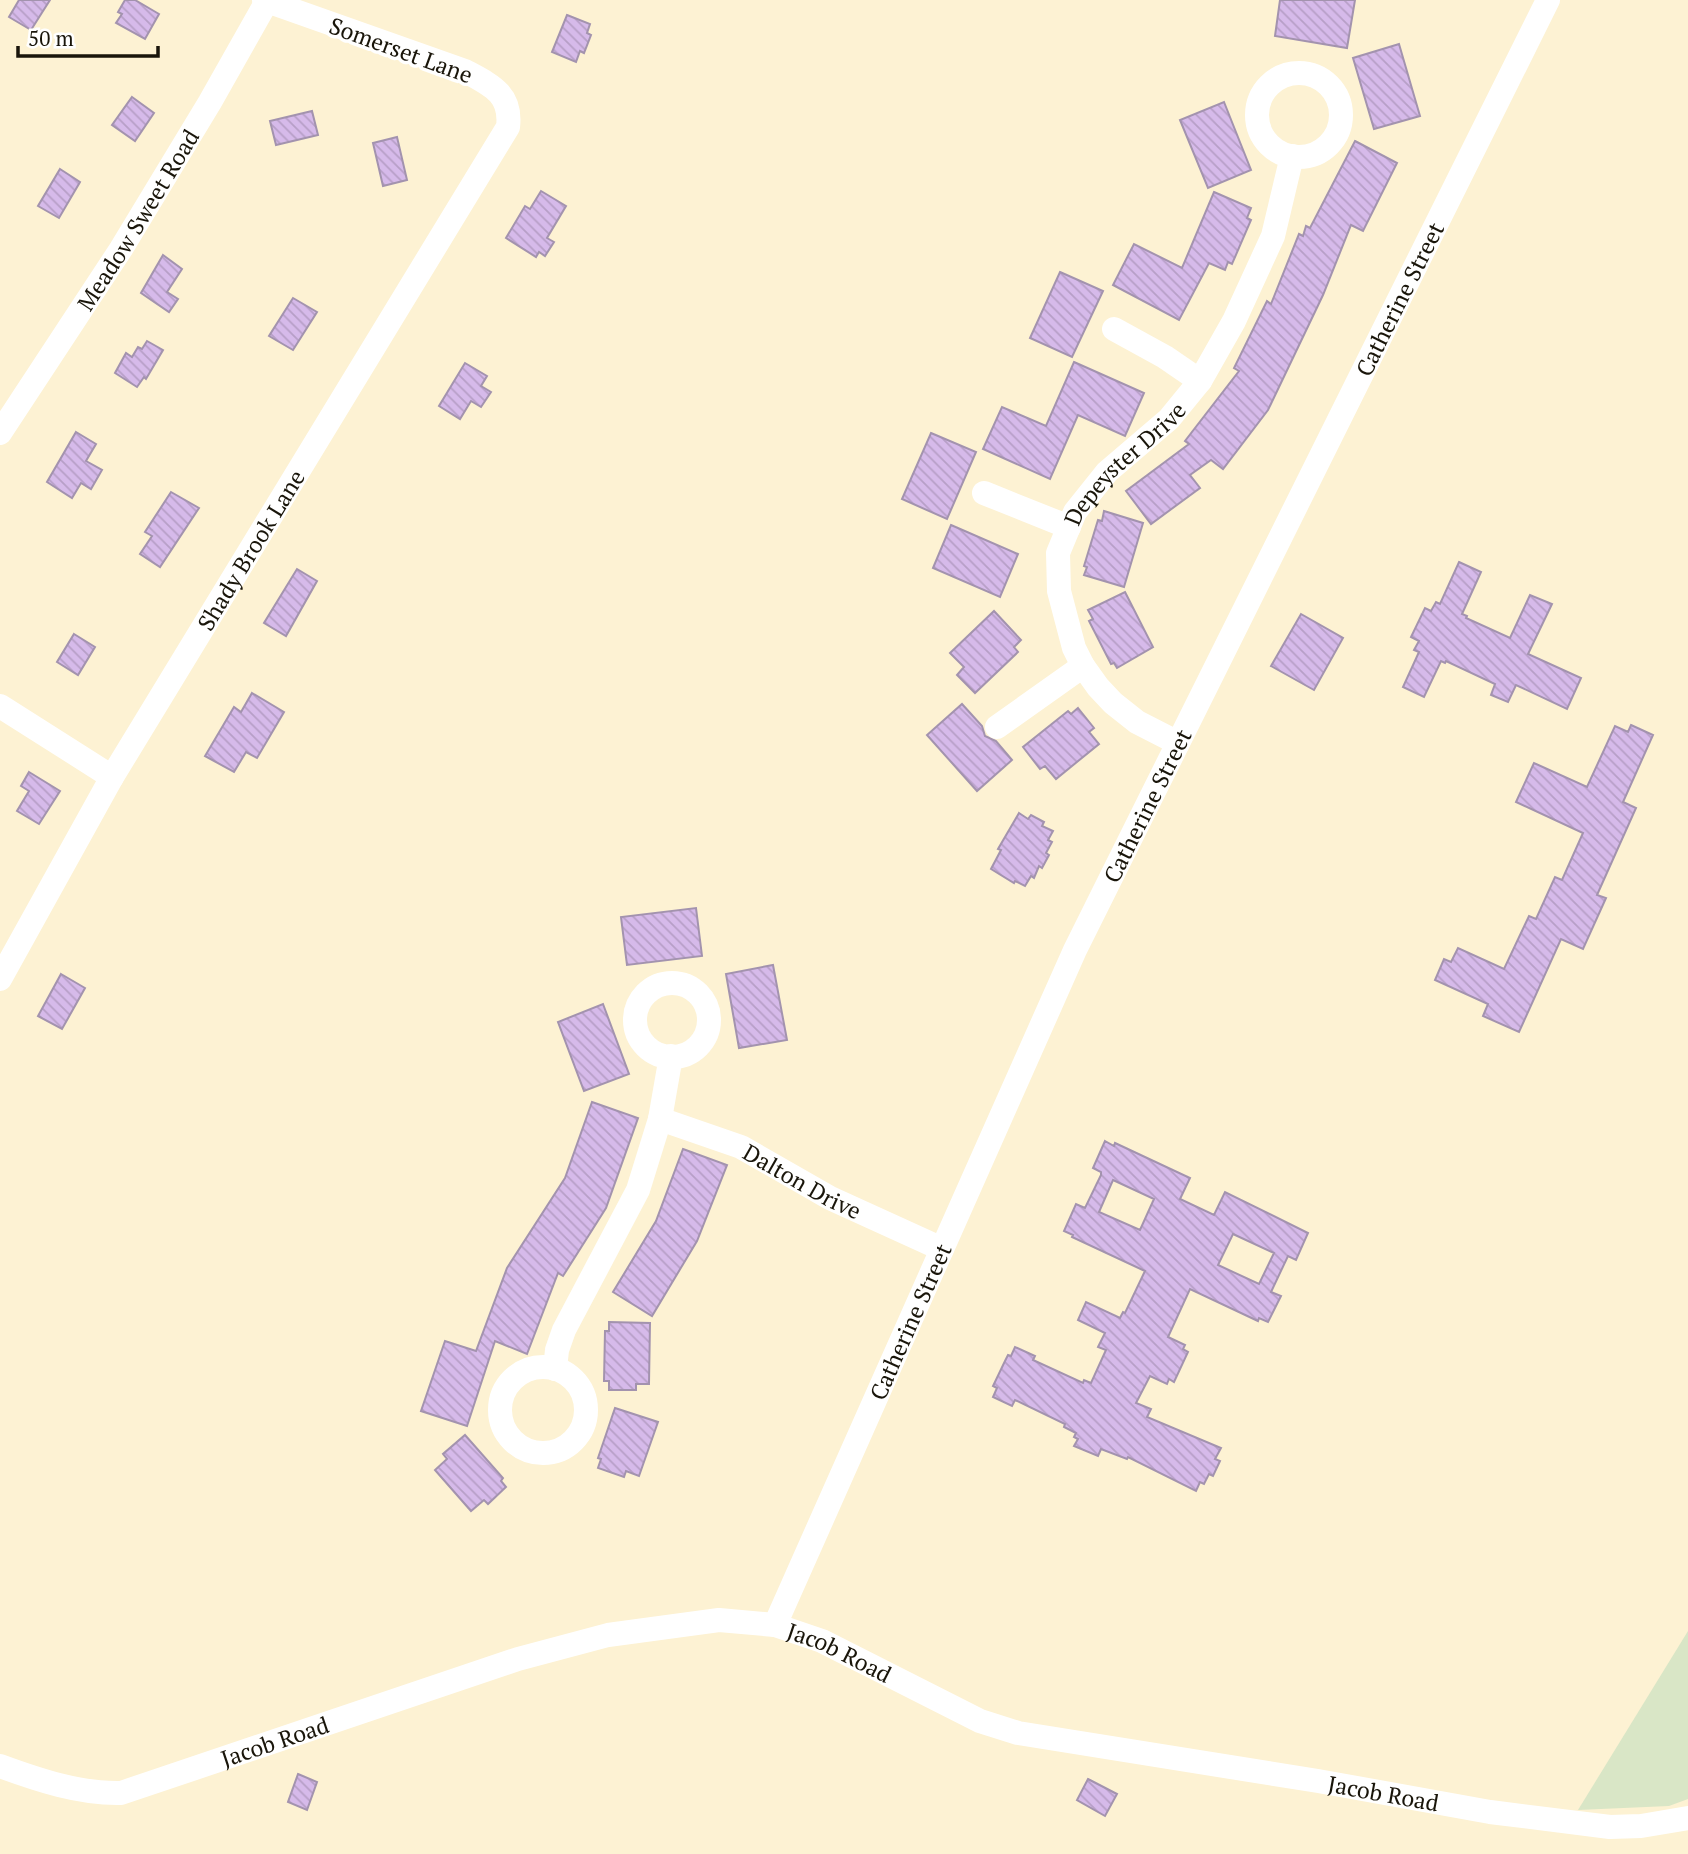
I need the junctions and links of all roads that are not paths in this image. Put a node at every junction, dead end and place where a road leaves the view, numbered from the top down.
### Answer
1 (1548, 0) edge
2 (265, 1) edge
3 (508, 127) joint
4 (1292, 156) dead end
5 (1114, 329) dead end
6 (1200, 381) junction
7 (0, 433) edge
8 (984, 492) dead end
9 (1069, 527) junction
10 (1083, 666) junction
11 (0, 706) edge
12 (997, 727) dead end
13 (1178, 743) junction
14 (112, 777) junction
15 (0, 979) edge
16 (671, 1056) dead end
17 (660, 1119) junction
18 (942, 1249) junction
19 (555, 1369) dead end
20 (775, 1625) junction
21 (0, 1766) edge
22 (1688, 1818) edge

1 - 13 street, Catherine Street
2 - 3 street, Somerset Lane
2 - 7 street, Meadow Sweet Road
3 - 14 street, Shady Brook Lane
4 - 6 street, Depeyster Drive
5 - 6 street
6 - 9 street, Depeyster Drive
8 - 9 street
9 - 10 street, Depeyster Drive
10 - 12 street
10 - 13 street, Depeyster Drive
11 - 14 street
13 - 18 street, Catherine Street
14 - 15 street, Shady Brook Lane
16 - 17 street
17 - 18 street, Dalton Drive
17 - 19 street
18 - 20 street, Catherine Street
20 - 21 street, Jacob Road
20 - 22 street, Jacob Road

